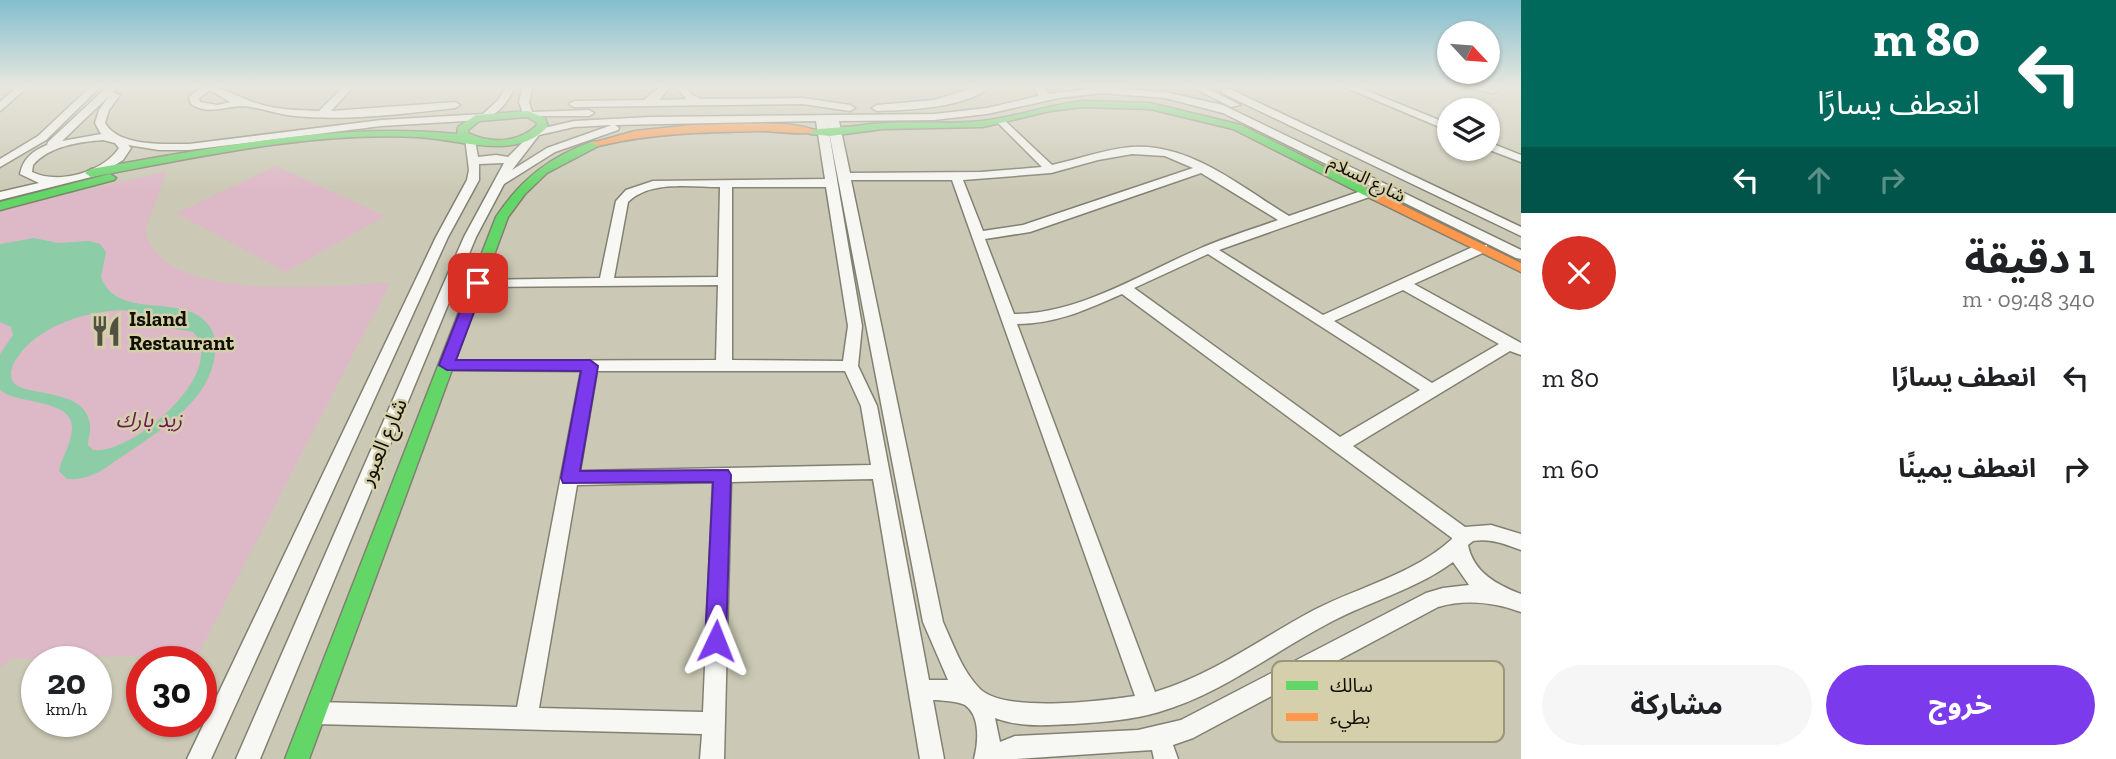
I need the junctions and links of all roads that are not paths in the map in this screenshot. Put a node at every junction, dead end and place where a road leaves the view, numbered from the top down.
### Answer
1 (59, 121) edge
2 (77, 121) edge
3 (458, 121) edge
4 (473, 121) edge
5 (540, 121) edge
6 (589, 121) edge
7 (625, 121) edge
8 (803, 121) edge
9 (879, 121) edge
10 (998, 121) edge
11 (1002, 121) edge
12 (1217, 121) edge
13 (1249, 121) edge
14 (1269, 121) edge
15 (1289, 121) edge
16 (100, 123) joint
17 (436, 126) junction
18 (829, 126) junction
19 (67, 131) junction
20 (537, 133) junction
21 (116, 139) junction
22 (467, 139) junction
23 (1500, 141) edge
24 (159, 147) junction
25 (1521, 149) edge
26 (1500, 150) edge
27 (219, 151) junction
28 (39, 154) junction
29 (1521, 159) edge
30 (474, 161) junction
31 (512, 161) junction
32 (149, 162) junction
33 (0, 164) edge
34 (1201, 169) junction
35 (1051, 170) junction
36 (0, 173) edge
37 (91, 173) junction
38 (956, 176) junction
39 (67, 179) junction
40 (837, 179) junction
41 (726, 184) junction
42 (498, 185) junction
43 (1371, 192) junction
44 (0, 196) edge
45 (0, 206) edge
46 (1288, 222) junction
47 (1521, 232) edge
48 (978, 236) junction
49 (1521, 243) edge
50 (1482, 248) junction
51 (1209, 249) junction
52 (1521, 255) edge
53 (1521, 268) edge
54 (724, 281) junction
55 (606, 282) junction
56 (478, 283) junction
57 (1403, 284) junction
58 (1124, 288) junction
59 (1009, 319) junction
60 (1322, 321) junction
61 (851, 347) junction
62 (1515, 347) edge
63 (877, 348) junction
64 (447, 365) junction
65 (590, 366) junction
66 (724, 366) junction
67 (852, 373) junction
68 (884, 376) junction
69 (1432, 390) junction
70 (1340, 445) junction
71 (881, 472) junction
72 (722, 475) junction
73 (570, 478) junction
74 (1516, 537) edge
75 (1462, 540) junction
76 (1514, 601) edge
77 (1315, 661) edge
78 (1272, 684) edge
79 (921, 691) junction
80 (976, 699) junction
81 (1149, 704) junction
82 (315, 713) junction
83 (526, 718) junction
84 (713, 723) junction
85 (1163, 749) edge
86 (199, 759) edge
87 (248, 759) edge
88 (297, 759) edge
89 (712, 759) edge
90 (932, 759) edge
91 (986, 759) edge
92 (993, 759) edge

1 - 33 street
2 - 19 street
3 - 17 street
4 - 22 street
5 - 20 street
6 - 20 street
7 - 42 street
8 - 18 street
9 - 18 street
10 - 18 street
11 - 35 street
12 - 43 street
13 - 52 street, شارع السلام
14 - 49 street, شارع السلام
15 - 47 street
16 - 19 street
16 - 21 street
17 - 22 street
17 - 24 street
17 - 27 street
18 - 40 street
18 - 56 street
19 - 28 street
20 - 22 street
20 - 31 street, شارع العبور
21 - 24 street
21 - 28 street
21 - 37 street
22 - 30 street, شارع العبور
23 - 25 street
24 - 32 street
26 - 29 street
27 - 32 street
27 - 45 street
28 - 36 street
28 - 39 street
30 - 31 street
30 - 86 street, شارع العبور
31 - 42 street, شارع العبور
32 - 37 street
34 - 35 street
34 - 46 street
34 - 48 street
35 - 38 street
37 - 39 street
38 - 40 street
38 - 48 street
39 - 44 street
40 - 41 street
40 - 61 street
40 - 63 street
41 - 54 street
41 - 55 street
42 - 87 street, شارع العبور
43 - 46 street
43 - 50 street
46 - 51 street
48 - 59 street
50 - 53 street
50 - 57 street
51 - 58 street
51 - 60 street
54 - 55 street
54 - 66 street
55 - 56 street
56 - 64 street
57 - 60 street
57 - 62 street
58 - 59 street
58 - 70 street
59 - 81 street
60 - 69 street
61 - 63 street
61 - 67 street
62 - 69 street
63 - 68 street
64 - 65 street
64 - 82 street
65 - 66 street
65 - 73 street
66 - 67 street
67 - 68 street
67 - 71 street
68 - 80 street
69 - 70 street
70 - 75 street
71 - 72 street
71 - 79 street
72 - 73 street
72 - 84 street
73 - 83 street
74 - 75 street
75 - 76 street
75 - 81 street
76 - 77 street
78 - 85 street
79 - 80 street
79 - 90 street
80 - 81 street
80 - 91 street
82 - 83 street
82 - 88 street
83 - 84 street
84 - 89 street
85 - 92 street

